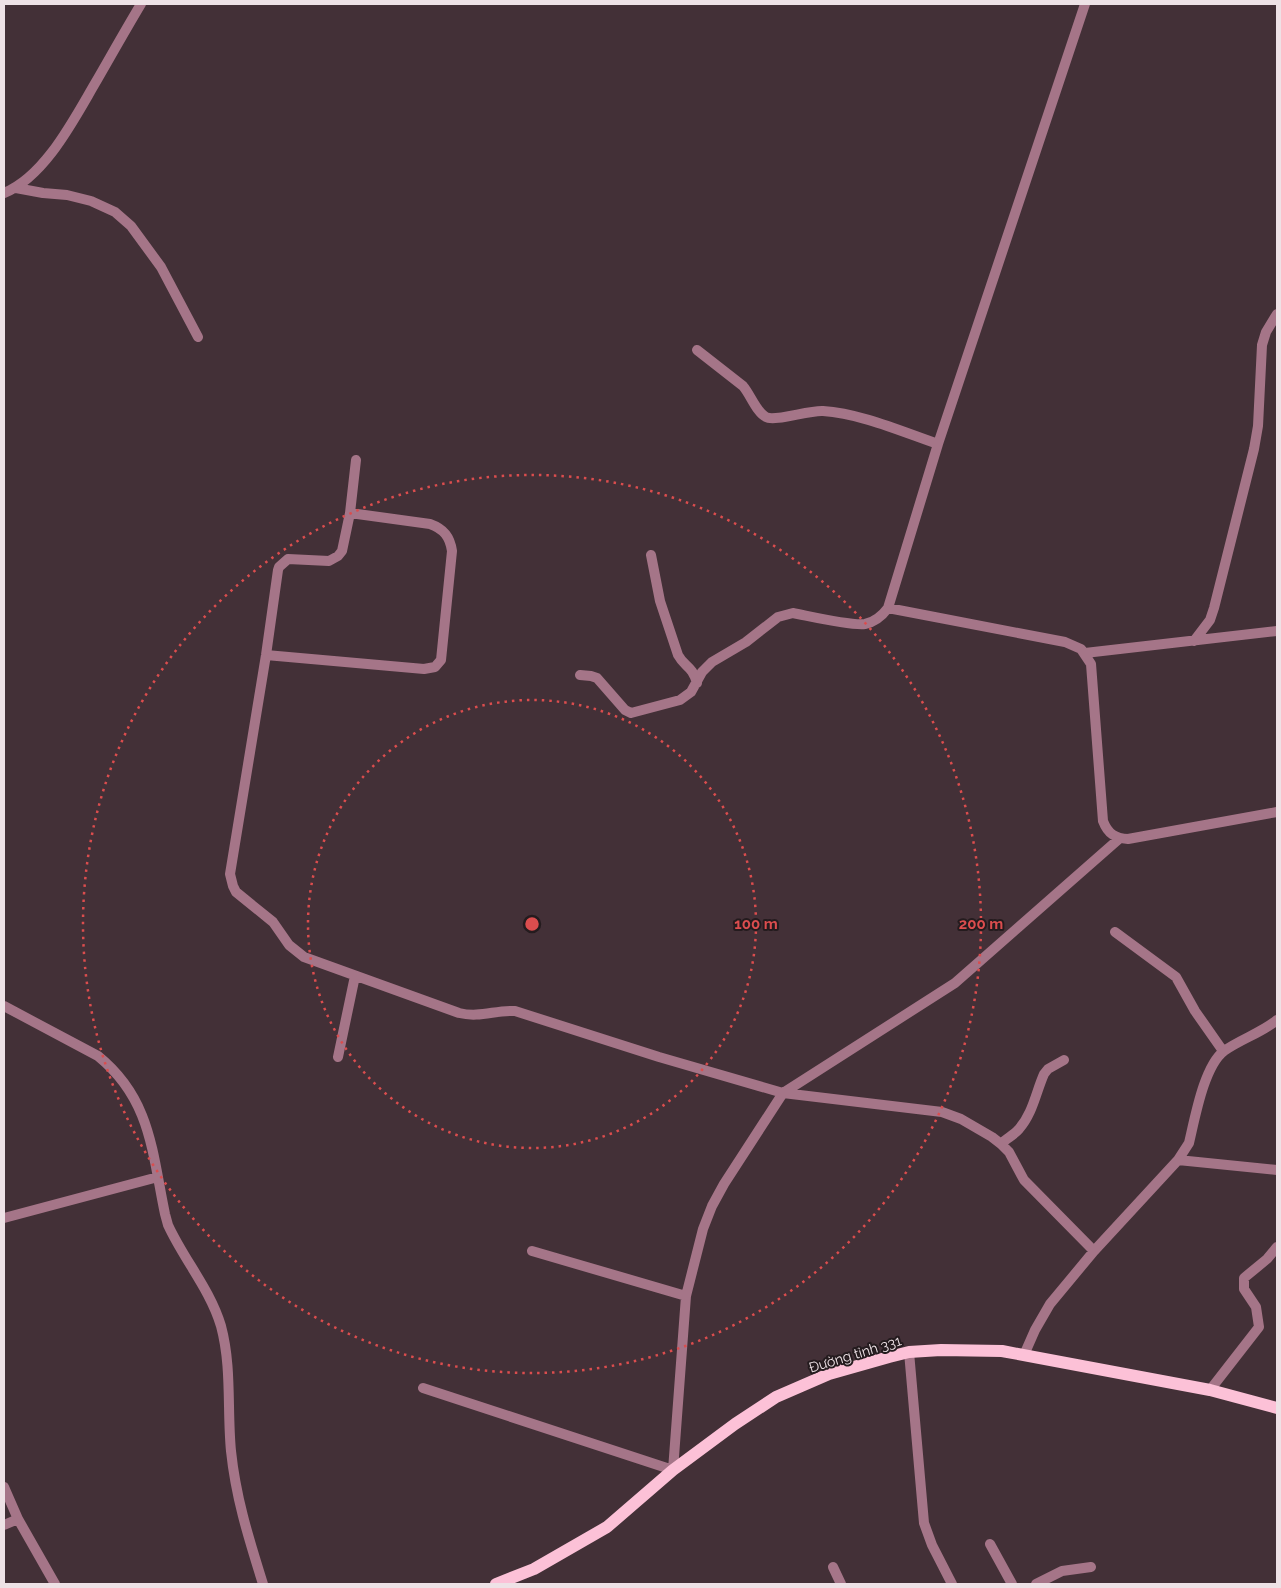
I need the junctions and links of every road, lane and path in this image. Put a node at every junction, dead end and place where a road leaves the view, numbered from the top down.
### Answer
1 (141, 4) edge
2 (1085, 4) edge
3 (16, 188) junction
4 (4, 193) edge
5 (1277, 314) edge
6 (198, 337) dead end
7 (697, 350) dead end
8 (938, 444) junction
9 (356, 460) dead end
10 (350, 513) junction
11 (651, 555) dead end
12 (888, 608) junction
13 (1277, 631) edge
14 (1194, 641) junction
15 (1085, 653) junction
16 (266, 655) junction
17 (580, 676) dead end
18 (696, 683) junction
19 (1277, 812) edge
20 (1120, 838) junction
21 (1115, 932) dead end
22 (356, 976) junction
23 (4, 1006) edge
24 (1277, 1020) edge
25 (1223, 1051) junction
26 (338, 1057) dead end
27 (1064, 1060) dead end
28 (783, 1093) junction
29 (1001, 1144) junction
30 (1178, 1160) junction
31 (1277, 1170) edge
32 (158, 1177) junction
33 (4, 1218) edge
34 (1277, 1247) edge
35 (532, 1251) dead end
36 (1094, 1251) junction
37 (686, 1296) junction
38 (909, 1352) junction
39 (1024, 1355) junction
40 (423, 1388) dead end
41 (1210, 1390) junction
42 (1277, 1408) edge
43 (673, 1470) junction
44 (4, 1487) edge
45 (18, 1519) junction
46 (4, 1525) edge
47 (990, 1544) dead end
48 (833, 1567) dead end
49 (1091, 1567) dead end
50 (55, 1584) edge
51 (263, 1584) edge
52 (496, 1584) edge
53 (841, 1584) edge
54 (952, 1584) edge
55 (1012, 1584) edge
56 (1036, 1584) edge

1 - 3 street
2 - 8 street
3 - 4 street
3 - 6 street
5 - 14 street
7 - 8 street
8 - 12 street
9 - 10 street
10 - 16 street
10 - 16 street
11 - 18 street
12 - 15 street
12 - 18 street
13 - 14 street
14 - 15 street
15 - 20 street
16 - 22 street
17 - 18 street
19 - 20 street
20 - 28 street
21 - 25 street
22 - 26 street
22 - 28 street
23 - 32 street
24 - 25 street
25 - 30 street
27 - 29 street
28 - 29 street
28 - 37 street
29 - 36 street
30 - 31 street
30 - 36 street
32 - 33 street
32 - 51 street
34 - 41 street
35 - 37 street
36 - 39 street
37 - 43 street
38 - 39 main road, Đường tỉnh 331
38 - 43 main road, Đường tỉnh 331
38 - 54 street
39 - 41 main road, Đường tỉnh 331
40 - 43 street
41 - 42 main road, Đường tỉnh 331
43 - 52 main road, Đường tỉnh 331
44 - 45 street
45 - 46 street
45 - 50 street
47 - 55 street
48 - 53 street
49 - 56 street

